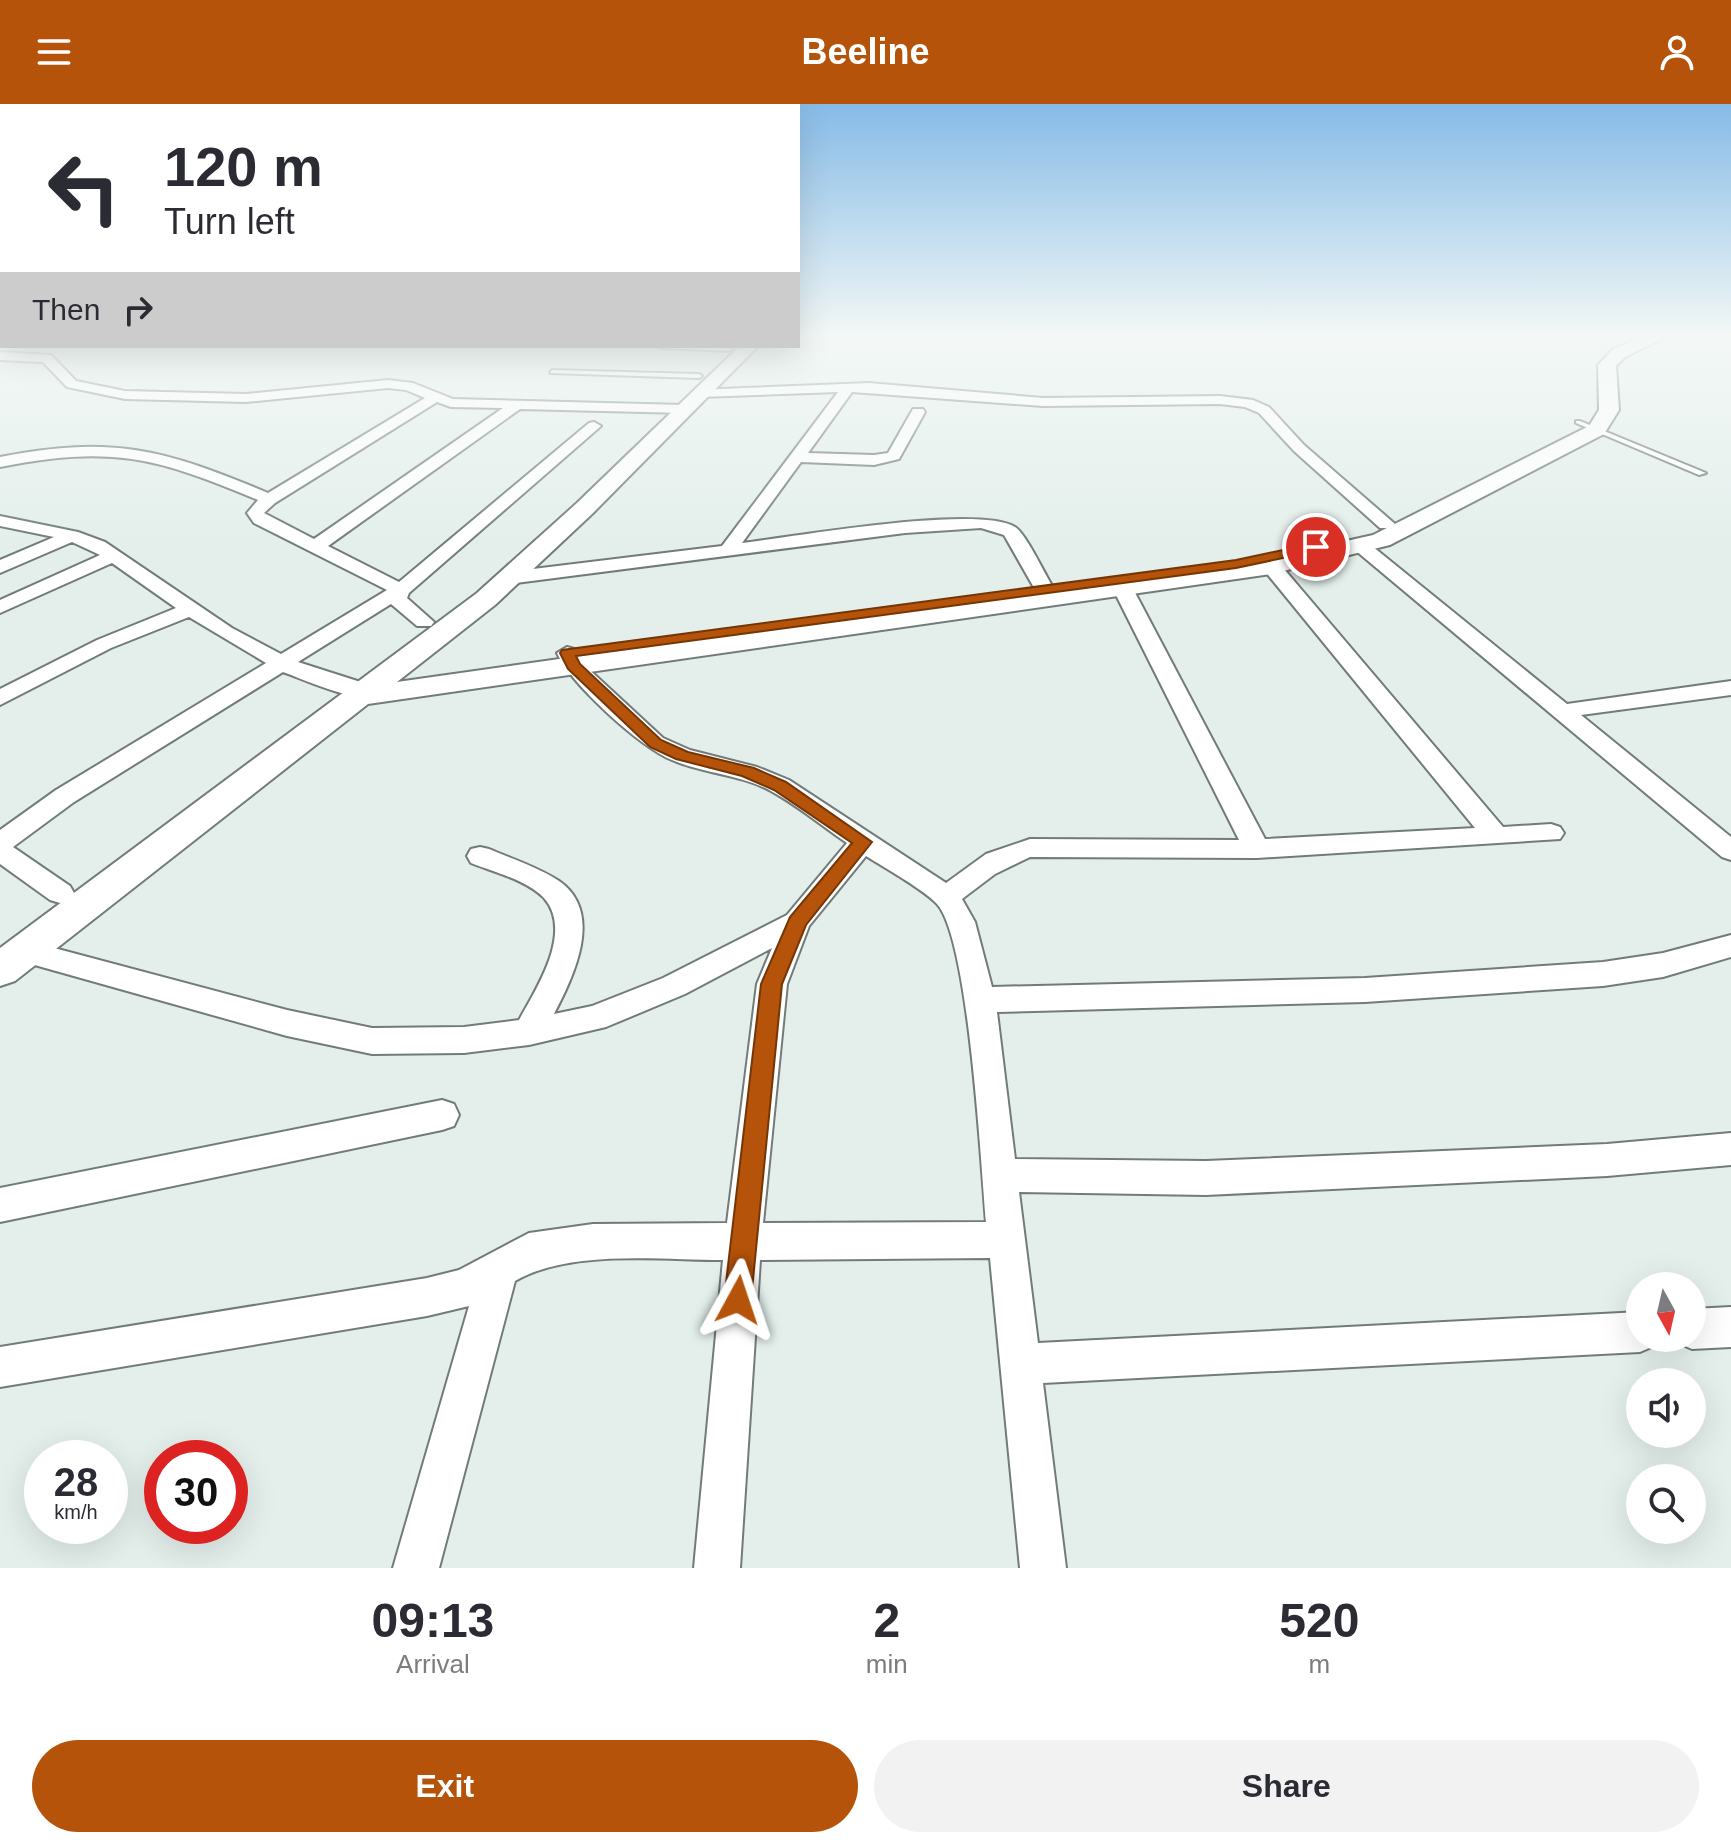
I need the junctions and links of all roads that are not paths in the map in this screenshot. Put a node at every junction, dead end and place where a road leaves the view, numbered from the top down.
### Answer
1 (420, 406) edge
2 (515, 406) edge
3 (676, 406) edge
4 (678, 406) edge
5 (835, 406) edge
6 (1256, 406) edge
7 (1590, 406) edge
8 (1609, 406) edge
9 (918, 412) dead end
10 (594, 426) dead end
11 (1587, 426) junction
12 (797, 457) junction
13 (0, 462) edge
14 (1702, 473) dead end
15 (269, 499) junction
16 (4, 524) edge
17 (1386, 524) junction
18 (72, 536) junction
19 (1361, 546) junction
20 (315, 547) junction
21 (728, 550) junction
22 (113, 556) junction
23 (1271, 566) junction
24 (0, 567) edge
25 (508, 578) junction
26 (1122, 587) junction
27 (1044, 589) junction
28 (401, 590) junction
29 (0, 607) edge
30 (191, 609) junction
31 (424, 622) junction
32 (570, 659) junction
33 (280, 662) junction
34 (360, 688) junction
35 (1731, 688) edge
36 (0, 697) edge
37 (1562, 711) junction
38 (1551, 833) dead end
39 (1496, 836) junction
40 (863, 842) junction
41 (0, 843) edge
42 (1257, 849) junction
43 (0, 851) edge
44 (1731, 851) edge
45 (480, 856) dead end
46 (60, 893) junction
47 (947, 897) junction
48 (797, 922) junction
49 (12, 944) edge
50 (1731, 946) edge
51 (0, 970) edge
52 (980, 1000) junction
53 (529, 1032) junction
54 (442, 1115) dead end
55 (1731, 1149) edge
56 (999, 1175) junction
57 (0, 1205) edge
58 (1006, 1240) junction
59 (743, 1241) junction
60 (499, 1269) junction
61 (1731, 1327) edge
62 (1706, 1328) edge
63 (1626, 1333) edge
64 (1020, 1364) junction
65 (0, 1367) edge
66 (416, 1568) edge
67 (717, 1568) edge
68 (1043, 1568) edge

1 - 15 street
2 - 20 street
3 - 31 street
4 - 25 street
5 - 12 street
6 - 17 street
7 - 11 street
8 - 11 street
9 - 12 street
10 - 28 street
11 - 14 lane
11 - 17 street
11 - 19 street
12 - 21 street
13 - 15 street
15 - 20 street
16 - 18 street
17 - 27 street
18 - 22 street
18 - 24 street
19 - 23 street
19 - 37 street
20 - 28 street
21 - 25 street
21 - 27 street
22 - 29 street
22 - 30 street
23 - 26 street
23 - 39 street
25 - 34 street
26 - 32 street
26 - 42 street
27 - 32 street
28 - 31 street
28 - 33 street
30 - 33 street
30 - 36 street
31 - 34 street
32 - 34 street
32 - 40 street
33 - 34 street
33 - 41 street
34 - 46 street
34 - 49 street
35 - 37 street
37 - 44 street
38 - 39 street
39 - 42 street
40 - 47 street
40 - 48 street
42 - 47 street
43 - 46 street
45 - 53 street
46 - 49 street
47 - 52 street
48 - 53 street
48 - 59 street
49 - 51 street
49 - 53 street
50 - 52 street
52 - 56 street
54 - 57 street
55 - 56 street
56 - 58 street
58 - 59 street
58 - 64 street
59 - 60 street
59 - 67 street
60 - 65 street
60 - 66 street
61 - 62 street
63 - 64 street
64 - 68 street

